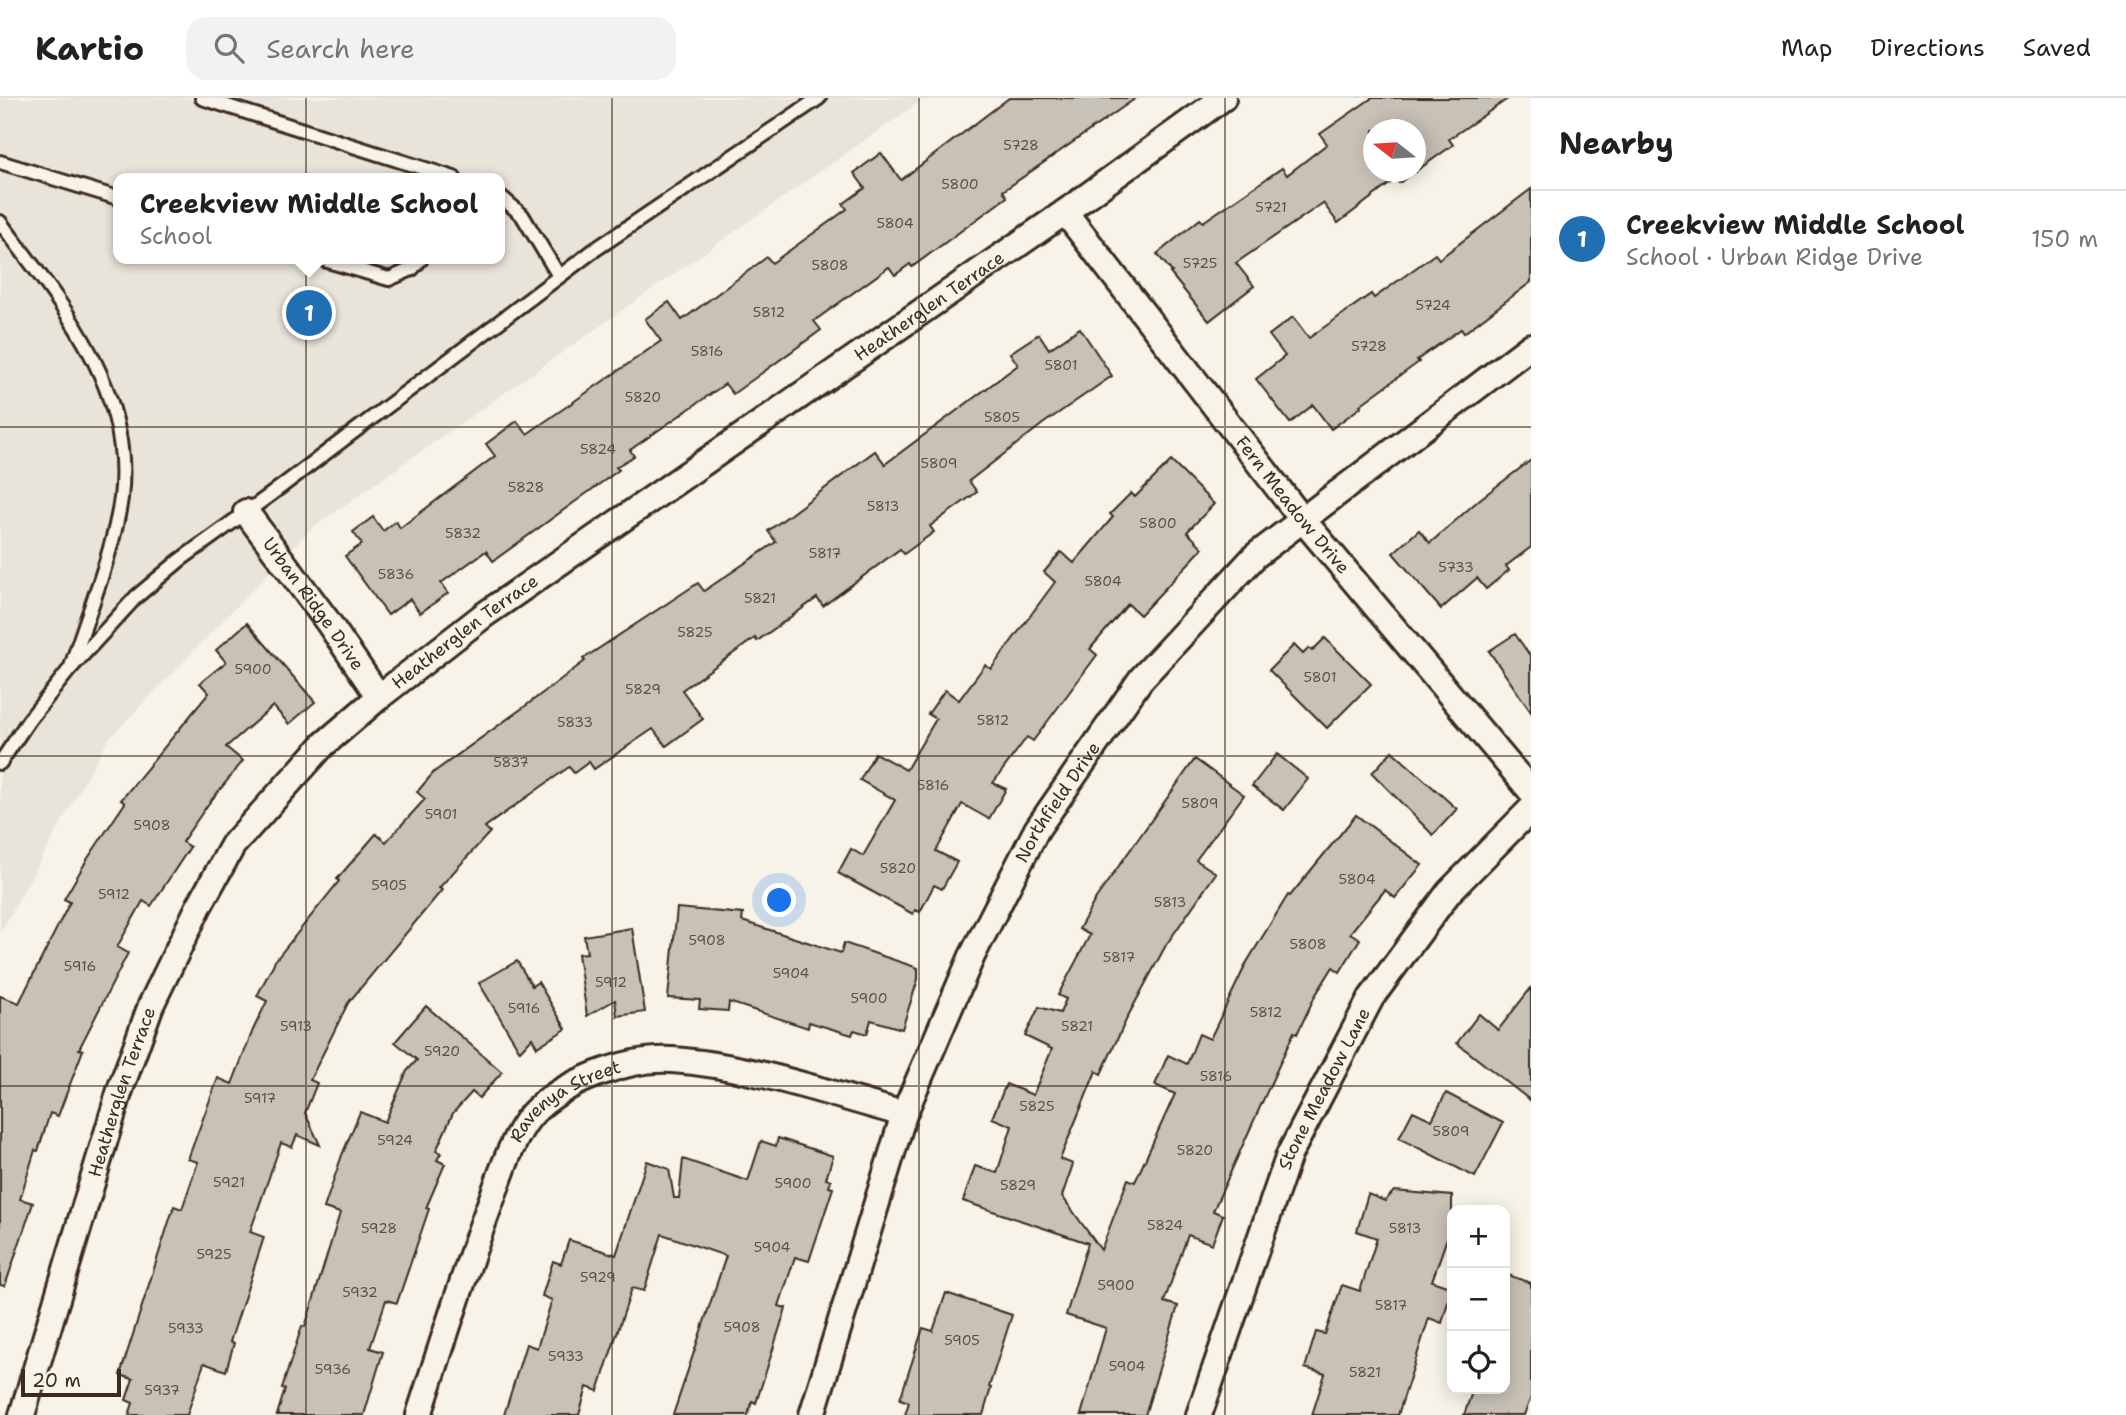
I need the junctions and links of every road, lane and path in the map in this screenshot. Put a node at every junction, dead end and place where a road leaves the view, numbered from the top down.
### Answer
1 (202, 98) edge
2 (819, 98) edge
3 (1223, 98) edge
4 (0, 162) edge
5 (437, 173) edge
6 (113, 196) edge
7 (505, 200) edge
8 (1065, 212) junction
9 (0, 222) edge
10 (338, 264) edge
11 (416, 264) edge
12 (559, 276) junction
13 (1531, 346) edge
14 (246, 512) junction
15 (1302, 519) junction
16 (69, 670) junction
17 (379, 696) junction
18 (0, 763) edge
19 (1531, 790) edge
20 (1531, 809) edge
21 (904, 1114) junction
22 (22, 1415) edge
23 (419, 1415) edge
24 (812, 1415) edge
25 (1199, 1415) edge

1 - 5 lane
2 - 12 lane
3 - 8 street, Heatherglen Terrace
4 - 6 lane
7 - 12 lane
8 - 15 street, Fern Meadow Drive
8 - 17 street, Heatherglen Terrace
9 - 16 lane
10 - 11 lane
12 - 14 lane
13 - 15 street, Northfield Drive
14 - 16 lane
14 - 17 street, Urban Ridge Drive
15 - 19 street, Fern Meadow Drive
15 - 21 street, Northfield Drive
16 - 18 lane
17 - 22 street, Heatherglen Terrace
20 - 25 street, Stone Meadow Lane
21 - 23 street, Ravenya Street
21 - 24 street, Northfield Drive

